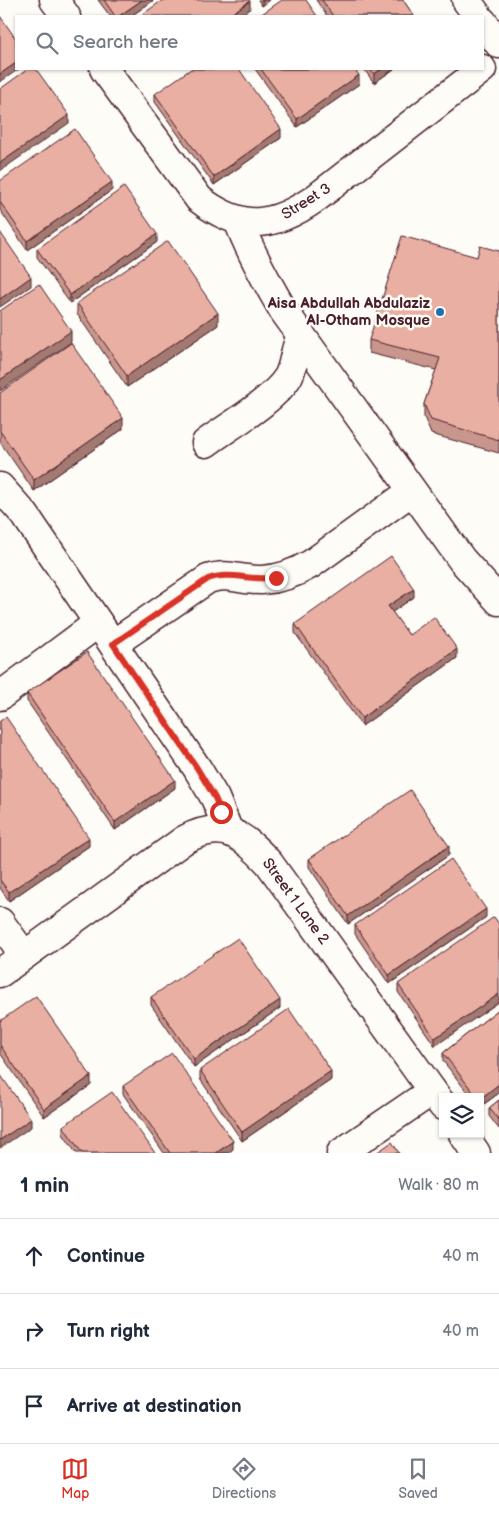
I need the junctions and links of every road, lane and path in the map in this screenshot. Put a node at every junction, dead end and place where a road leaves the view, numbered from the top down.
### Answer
1 (54, 0) edge
2 (466, 0) edge
3 (65, 15) edge
4 (477, 15) edge
5 (484, 23) edge
6 (499, 44) edge
7 (499, 56) edge
8 (484, 68) edge
9 (105, 70) edge
10 (482, 70) edge
11 (238, 220) junction
12 (301, 336) junction
13 (206, 443) dead end
14 (0, 487) edge
15 (412, 490) junction
16 (499, 600) edge
17 (106, 634) junction
18 (0, 696) edge
19 (228, 832) junction
20 (0, 922) edge
21 (24, 955) junction
22 (0, 973) edge
23 (437, 1099) edge
24 (466, 1138) edge
25 (341, 1153) edge
26 (476, 1153) edge

1 - 3 street
2 - 4 street
5 - 6 street
7 - 8 street, Street 3
9 - 11 street, Street 3
10 - 11 street, Street 3
11 - 12 street
12 - 13 street
12 - 15 street
14 - 17 street
15 - 16 street
15 - 17 street
17 - 18 street
17 - 19 street
19 - 21 street, Street 1 Lane 2
19 - 23 street, Street 1 Lane 2
20 - 21 street
21 - 22 street, Street 1 Lane 2
23 - 25 street
24 - 26 street

